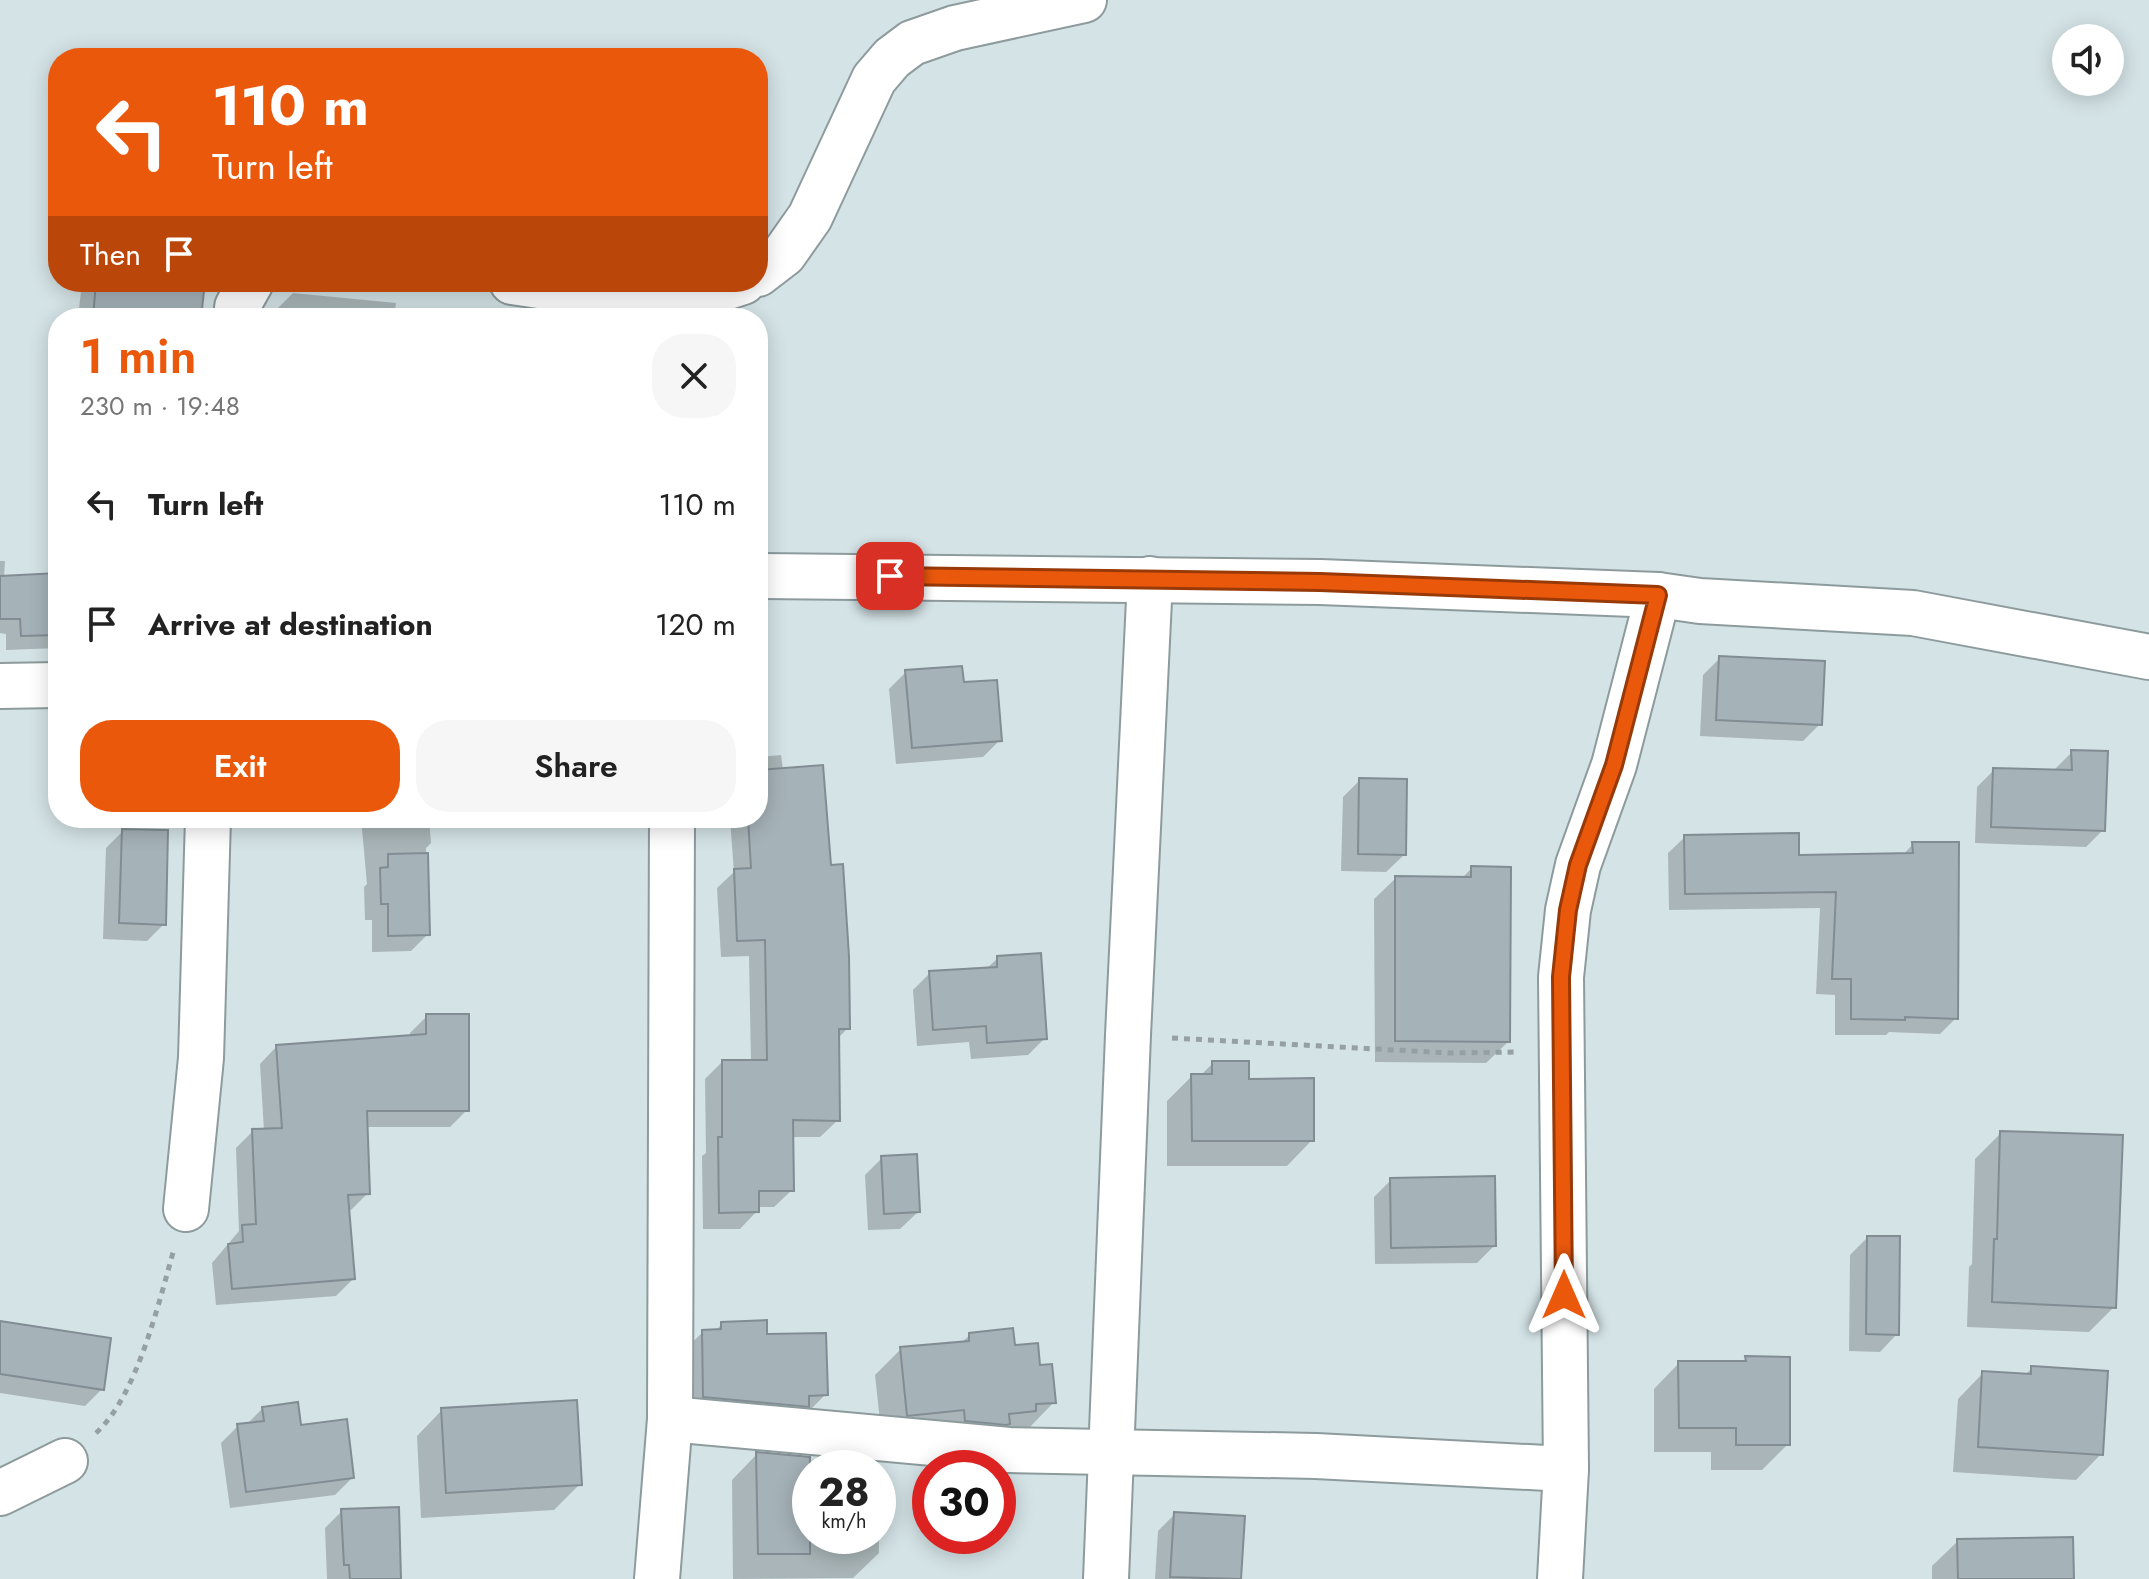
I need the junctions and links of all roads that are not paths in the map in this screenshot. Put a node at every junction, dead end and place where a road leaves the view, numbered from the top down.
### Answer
1 (1084, 0) edge
2 (768, 266) edge
3 (559, 292) edge
4 (678, 292) edge
5 (678, 292) edge
6 (712, 292) edge
7 (635, 308) edge
8 (768, 576) edge
9 (1150, 579) junction
10 (1658, 595) junction
11 (2149, 657) edge
12 (48, 685) edge
13 (0, 686) edge
14 (208, 828) edge
15 (672, 828) edge
16 (186, 1209) road end
17 (670, 1419) junction
18 (1112, 1452) junction
19 (65, 1461) road end
20 (1566, 1469) junction
21 (0, 1493) edge
22 (657, 1579) edge
23 (1106, 1579) edge
24 (1560, 1579) edge

1 - 2 street
3 - 7 street
4 - 7 street
5 - 6 street
8 - 9 street
9 - 10 street
9 - 18 street
10 - 11 street
10 - 20 street
12 - 13 street
14 - 16 street
15 - 17 street
17 - 18 street
17 - 22 street
18 - 20 street
18 - 23 street
19 - 21 street
20 - 24 street

